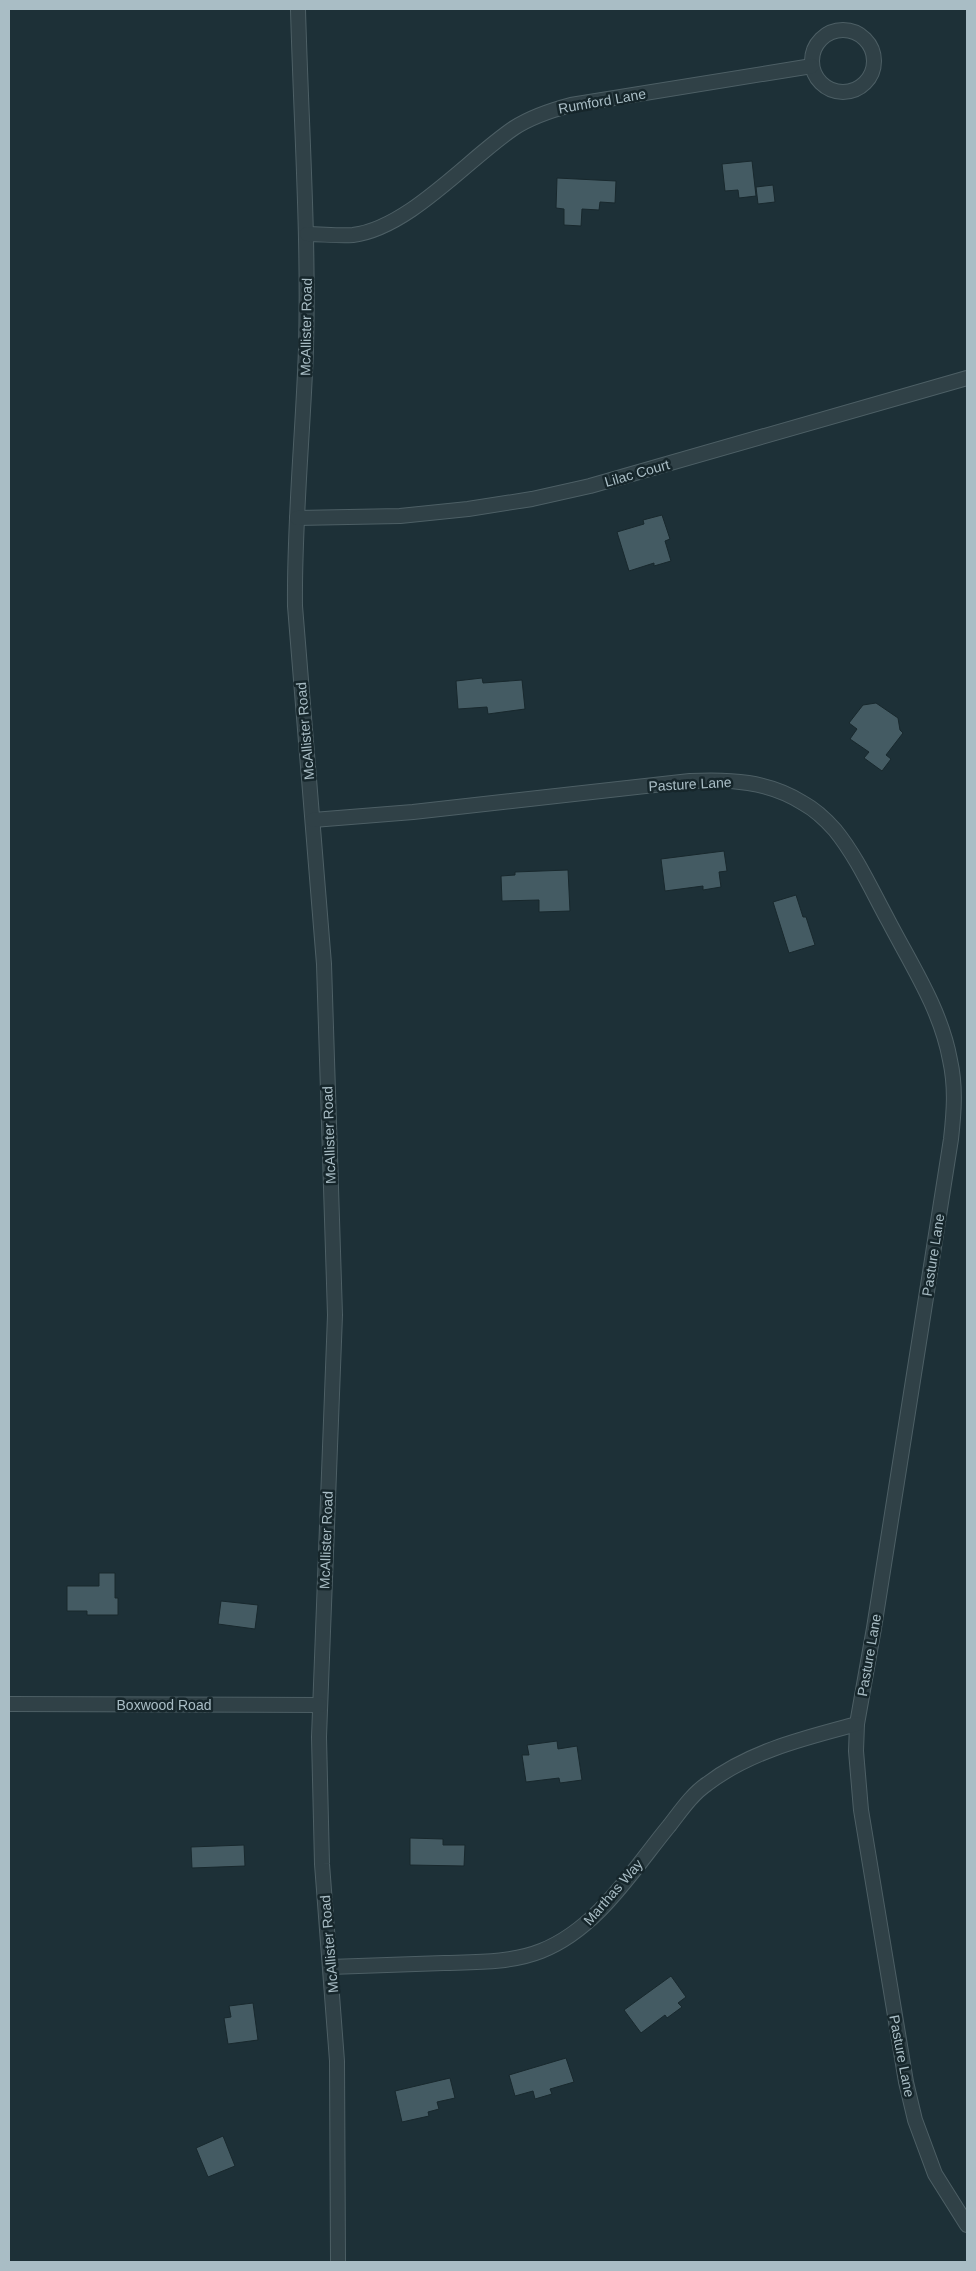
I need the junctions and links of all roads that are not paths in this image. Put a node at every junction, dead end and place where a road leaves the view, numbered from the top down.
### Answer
1 (298, 9) edge
2 (812, 66) junction
3 (307, 234) junction
4 (967, 378) edge
5 (297, 518) junction
6 (314, 820) junction
7 (9, 1704) edge
8 (320, 1705) junction
9 (857, 1724) junction
10 (330, 1967) junction
11 (967, 2225) edge
12 (338, 2262) edge

1 - 3 street, McAllister Road
2 - 2 street
2 - 3 street, Rumford Lane
3 - 5 street, McAllister Road
4 - 5 street, Lilac Court
5 - 6 street, McAllister Road
6 - 8 street, McAllister Road
6 - 9 street, Pasture Lane
7 - 8 street, Boxwood Road
8 - 10 street, McAllister Road
9 - 10 street, Marthas Way
9 - 11 street, Pasture Lane
10 - 12 street, McAllister Road

